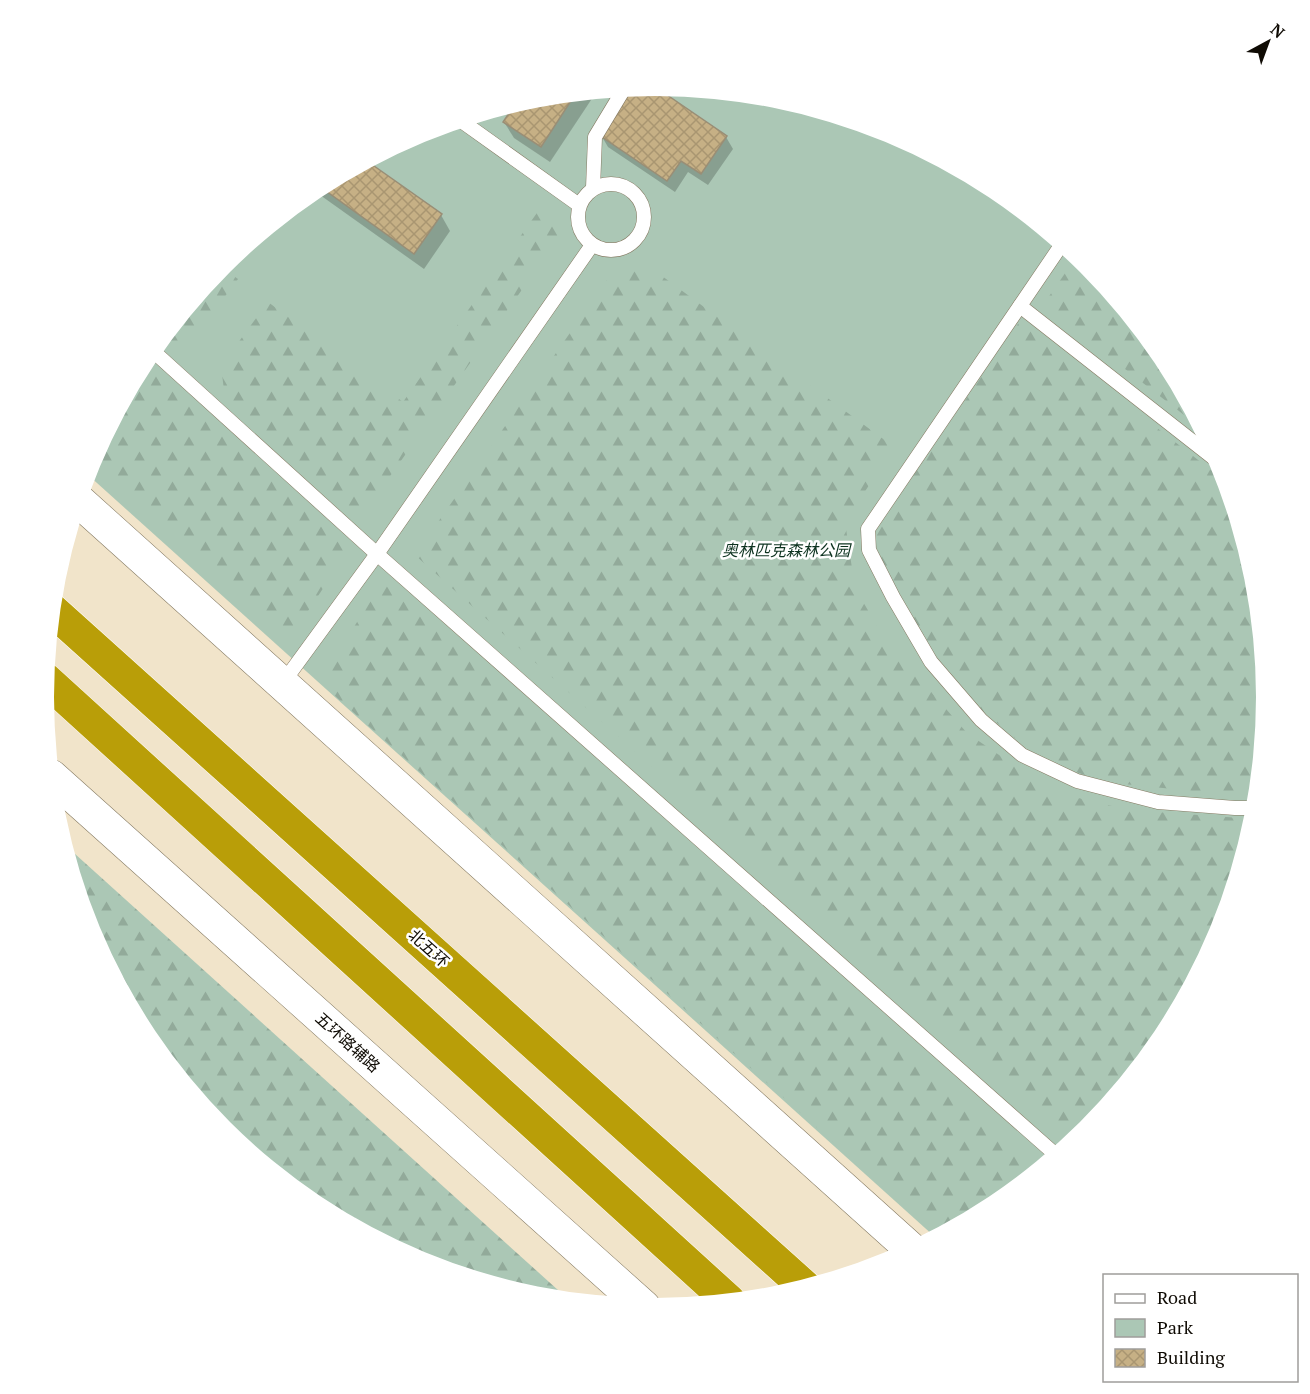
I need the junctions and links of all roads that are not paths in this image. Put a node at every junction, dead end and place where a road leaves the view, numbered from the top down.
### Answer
1 (619, 97) edge
2 (468, 126) edge
3 (593, 188) junction
4 (579, 205) junction
5 (592, 245) junction
6 (1057, 251) edge
7 (1020, 306) junction
8 (159, 357) edge
9 (1202, 449) edge
10 (85, 507) edge
11 (377, 554) junction
12 (59, 617) edge
13 (282, 684) junction
14 (54, 687) edge
15 (61, 785) edge
16 (1245, 808) edge
17 (1050, 1150) edge
18 (905, 1243) edge
19 (798, 1281) edge
20 (721, 1294) edge
21 (632, 1297) edge

1 - 3 lane
2 - 4 lane
3 - 4 lane
3 - 5 lane
4 - 5 lane
5 - 11 lane
6 - 7 lane
7 - 9 lane
7 - 16 lane
8 - 11 lane
10 - 13 street
11 - 13 lane
11 - 17 lane
12 - 19 highway, 北五环
13 - 18 street
14 - 20 highway
15 - 21 street, 五环路辅路

